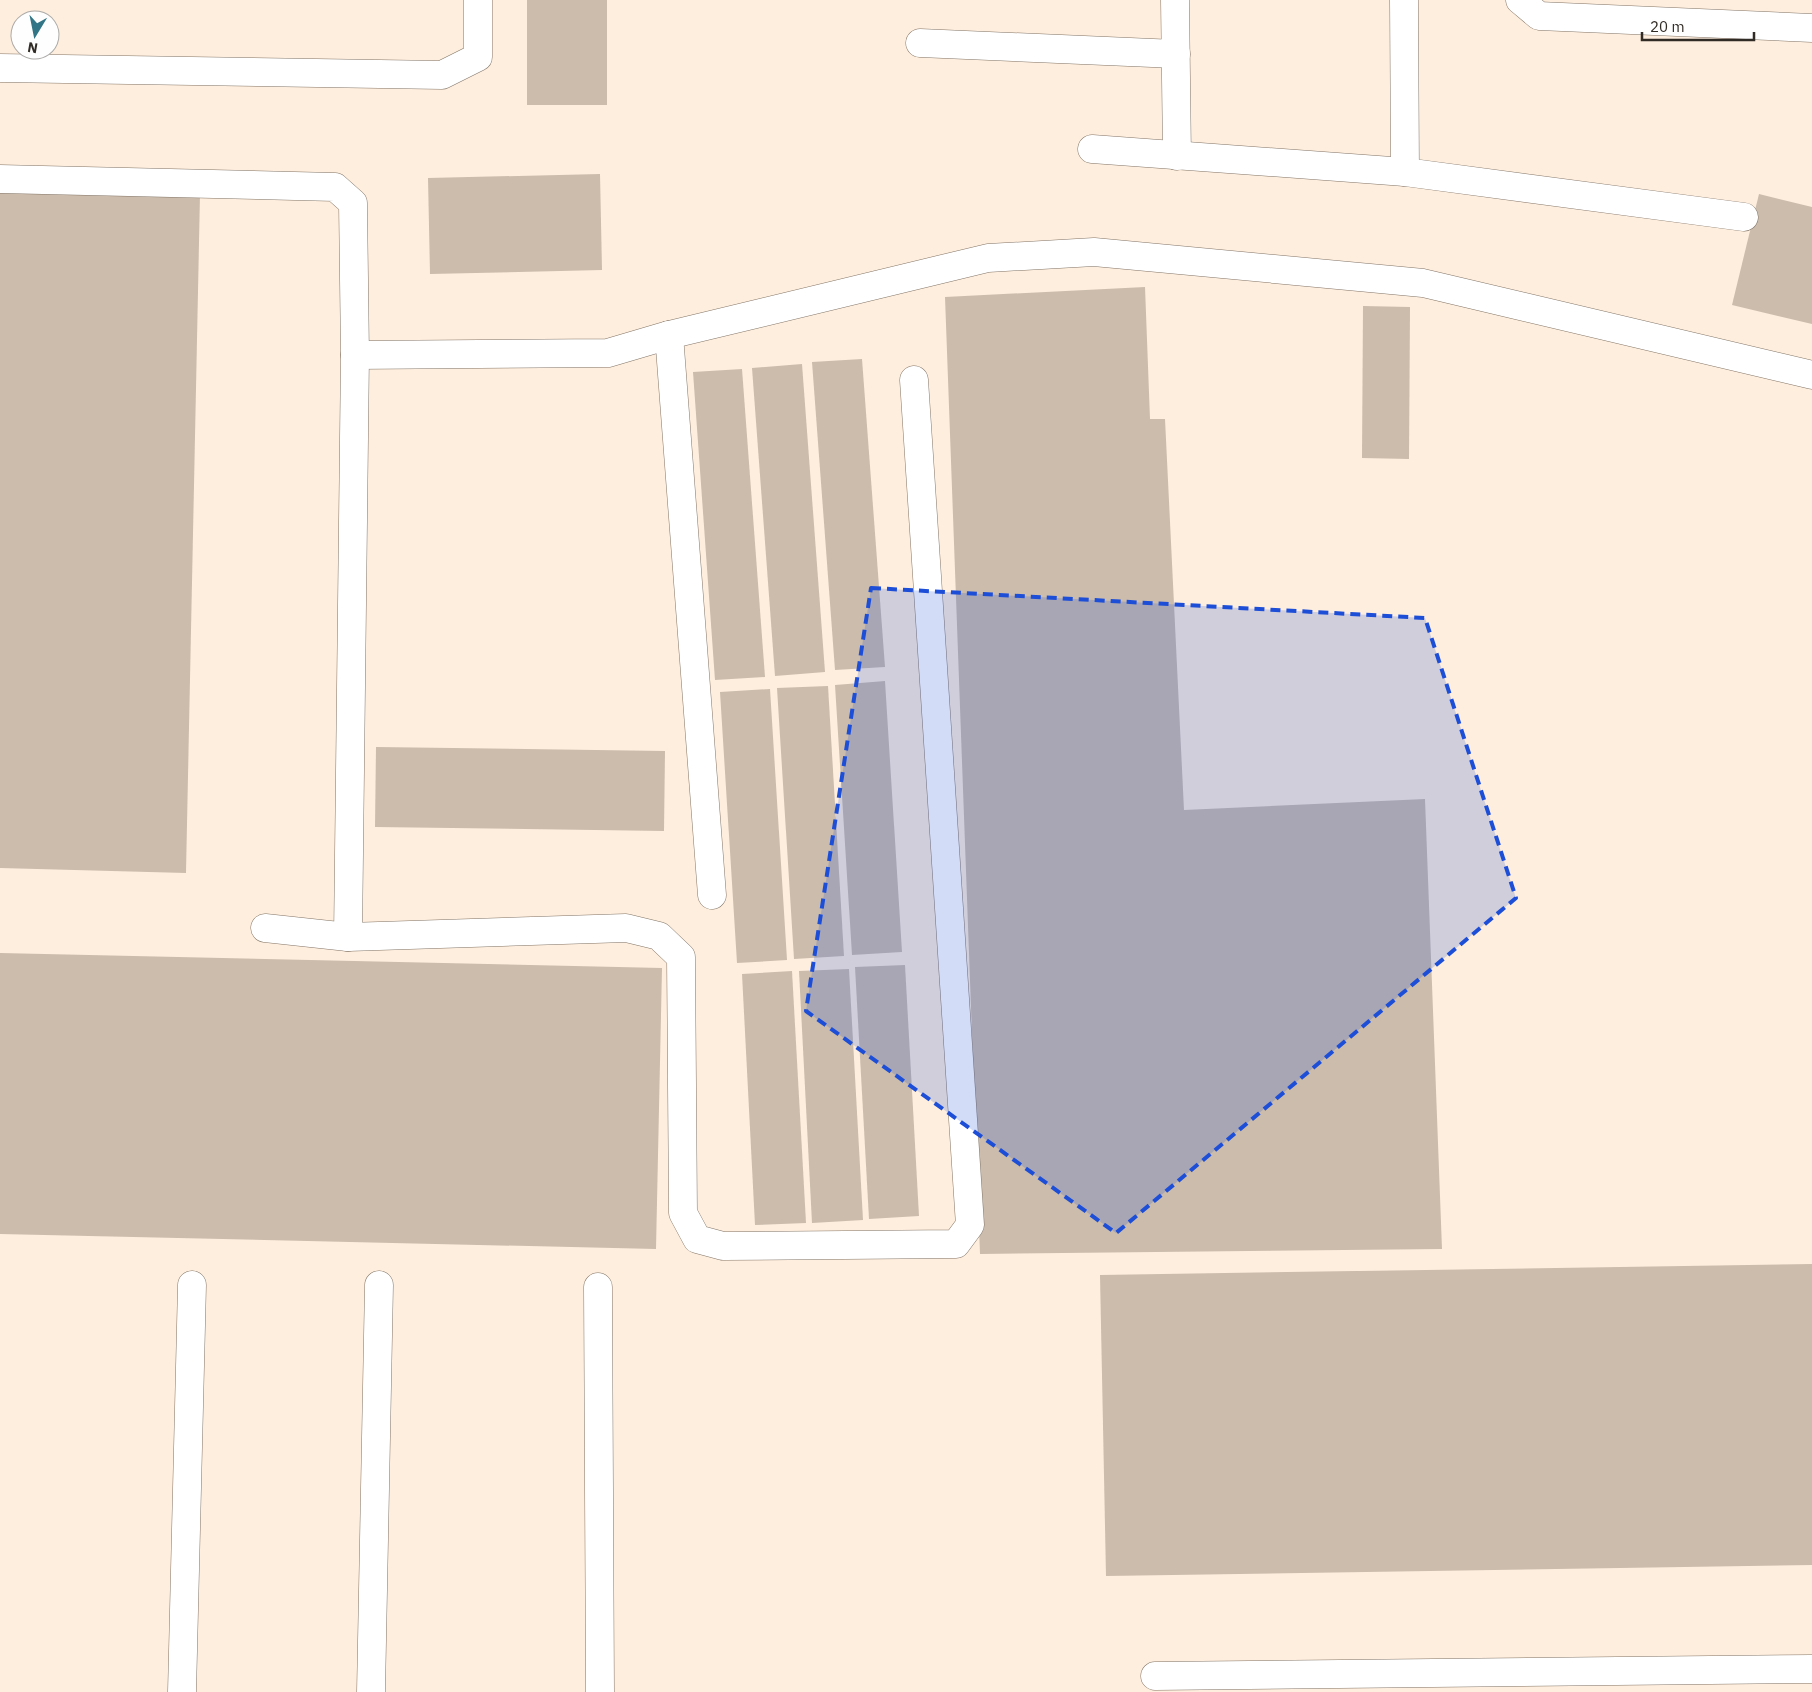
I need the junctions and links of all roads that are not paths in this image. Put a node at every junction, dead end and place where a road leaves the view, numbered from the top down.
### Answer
1 (478, 0) edge
2 (1175, 0) edge
3 (1404, 0) edge
4 (1520, 0) edge
5 (1667, 10) edge
6 (1812, 28) edge
7 (920, 43) dead end
8 (1176, 54) junction
9 (0, 68) edge
10 (1092, 149) dead end
11 (1177, 156) junction
12 (1405, 172) junction
13 (0, 179) edge
14 (1744, 217) dead end
15 (669, 335) junction
16 (355, 355) junction
17 (1812, 375) edge
18 (914, 380) dead end
19 (712, 895) dead end
20 (265, 928) dead end
21 (348, 936) junction
22 (192, 1285) dead end
23 (379, 1285) dead end
24 (598, 1287) dead end
25 (1812, 1669) edge
26 (1155, 1676) dead end
27 (182, 1692) edge
28 (371, 1692) edge
29 (600, 1692) edge

1 - 9 lane
2 - 8 lane
3 - 12 lane
4 - 5 lane
5 - 6 lane
7 - 8 lane
8 - 11 lane
10 - 11 lane
11 - 12 lane
12 - 14 lane
13 - 16 lane
15 - 16 lane
15 - 17 lane
15 - 19 lane
16 - 21 lane
18 - 21 lane
20 - 21 lane
22 - 27 lane
23 - 28 lane
24 - 29 lane
25 - 26 lane

